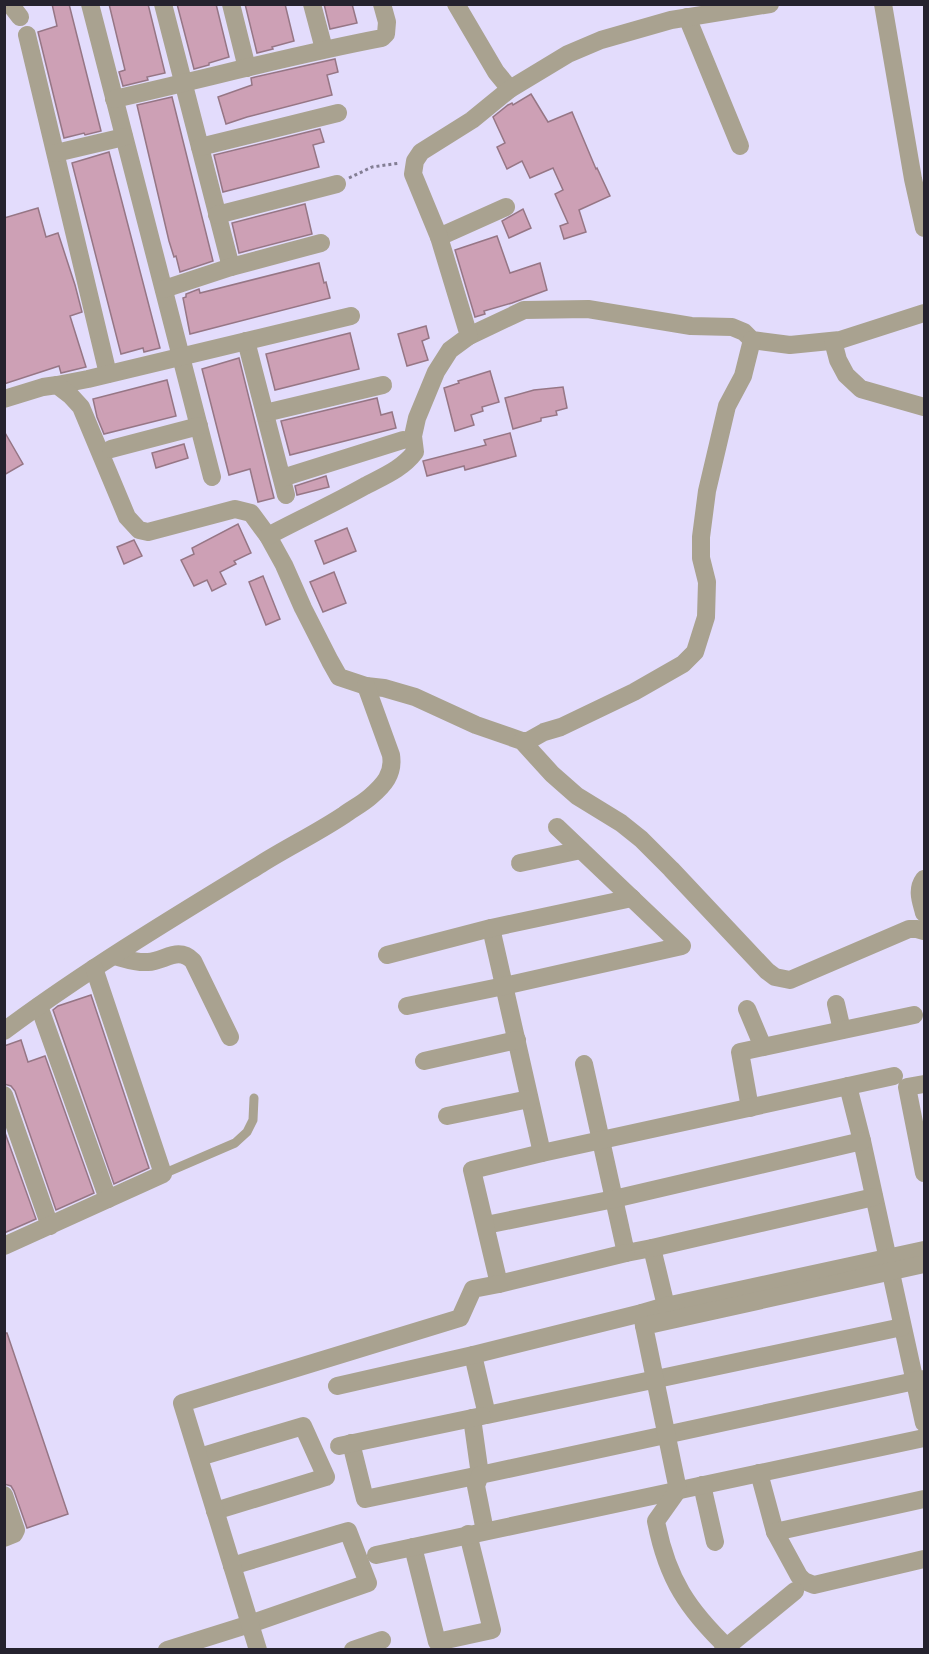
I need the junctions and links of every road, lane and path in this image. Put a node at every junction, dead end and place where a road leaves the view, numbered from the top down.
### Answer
1 (90, 4) edge
2 (163, 4) edge
3 (231, 4) edge
4 (312, 4) edge
5 (382, 4) edge
6 (456, 4) edge
7 (770, 4) edge
8 (883, 4) edge
9 (687, 17) junction
10 (27, 35) dead end
11 (324, 49) junction
12 (247, 68) junction
13 (183, 84) junction
14 (510, 89) junction
15 (114, 99) junction
16 (338, 112) dead end
17 (124, 138) junction
18 (200, 147) junction
19 (740, 147) dead end
20 (56, 153) junction
21 (415, 161) junction
22 (337, 184) joint
23 (506, 207) dead end
24 (218, 214) junction
25 (924, 228) edge
26 (439, 237) junction
27 (321, 243) dead end
28 (231, 267) junction
29 (164, 289) junction
30 (924, 313) edge
31 (351, 316) dead end
32 (470, 336) junction
33 (753, 339) junction
34 (246, 341) junction
35 (833, 341) junction
36 (181, 357) junction
37 (108, 374) junction
38 (57, 385) junction
39 (383, 385) dead end
40 (4, 399) edge
41 (924, 407) edge
42 (265, 413) junction
43 (199, 426) junction
44 (403, 440) dead end
45 (111, 449) dead end
46 (212, 477) dead end
47 (268, 536) junction
48 (366, 686) junction
49 (522, 741) junction
50 (557, 826) dead end
51 (581, 850) junction
52 (520, 864) dead end
53 (924, 879) edge
54 (632, 898) junction
55 (924, 913) edge
56 (490, 928) junction
57 (924, 931) edge
58 (387, 955) dead end
59 (115, 956) junction
60 (94, 968) junction
61 (504, 986) junction
62 (836, 1004) dead end
63 (39, 1006) junction
64 (407, 1006) dead end
65 (747, 1009) dead end
66 (914, 1015) dead end
67 (842, 1030) junction
68 (4, 1031) edge
69 (230, 1037) dead end
70 (516, 1040) junction
71 (763, 1047) junction
72 (424, 1061) dead end
73 (584, 1064) dead end
74 (894, 1076) dead end
75 (924, 1084) edge
76 (848, 1086) junction
77 (4, 1095) edge
78 (254, 1098) dead end
79 (529, 1099) junction
80 (750, 1108) junction
81 (447, 1116) dead end
82 (601, 1141) junction
83 (862, 1142) junction
84 (542, 1153) junction
85 (924, 1173) edge
86 (163, 1174) junction
87 (874, 1197) junction
88 (108, 1199) junction
89 (614, 1199) junction
90 (486, 1225) junction
91 (50, 1226) junction
92 (4, 1246) edge
93 (652, 1248) junction
94 (924, 1250) edge
95 (626, 1253) junction
96 (889, 1264) junction
97 (924, 1264) edge
98 (498, 1284) junction
99 (666, 1306) junction
100 (643, 1320) junction
101 (902, 1327) junction
102 (473, 1355) junction
103 (654, 1379) junction
104 (920, 1380) edge
105 (337, 1386) dead end
106 (479, 1417) junction
107 (924, 1423) edge
108 (666, 1436) junction
109 (924, 1438) edge
110 (199, 1457) junction
111 (759, 1473) junction
112 (480, 1475) junction
113 (702, 1485) junction
114 (678, 1490) junction
115 (4, 1496) edge
116 (924, 1499) edge
117 (216, 1511) junction
118 (477, 1532) junction
119 (775, 1532) junction
120 (4, 1538) edge
121 (715, 1542) dead end
122 (413, 1547) junction
123 (376, 1555) dead end
124 (924, 1559) edge
125 (232, 1566) junction
126 (795, 1591) dead end
127 (250, 1624) junction
128 (382, 1640) dead end
129 (726, 1649) edge
130 (166, 1650) edge
131 (258, 1650) edge
132 (353, 1650) edge

1 - 15 street
2 - 13 street
3 - 12 street
4 - 11 street
5 - 11 street
6 - 14 street
7 - 9 street
8 - 25 street
9 - 14 street
9 - 19 street
10 - 20 street
11 - 12 street
12 - 13 street
13 - 15 street
13 - 18 street
14 - 21 street
15 - 17 street
16 - 18 street
17 - 20 street
17 - 29 street
18 - 24 street
20 - 37 street
21 - 22 path
21 - 26 street
22 - 24 street
23 - 26 street
24 - 28 street
26 - 32 street
27 - 28 street
28 - 29 street
29 - 36 street
30 - 35 street
31 - 34 street
32 - 33 street
32 - 47 street
33 - 35 street
33 - 49 street
34 - 36 street
34 - 42 street
35 - 41 street
36 - 37 street
36 - 43 street
37 - 38 street
38 - 40 street
38 - 47 street
39 - 42 street
42 - 44 street
43 - 45 street
43 - 46 street
47 - 48 street
48 - 49 street
48 - 59 street
49 - 57 street
50 - 51 street
51 - 52 street
51 - 54 street
53 - 55 street
54 - 56 street
54 - 61 street
56 - 58 street
56 - 61 street
59 - 60 street
59 - 69 street
60 - 63 street
60 - 86 street
61 - 64 street
61 - 70 street
62 - 67 street
63 - 68 street
63 - 88 street
65 - 71 street
66 - 67 street
67 - 71 street
70 - 72 street
70 - 79 street
71 - 80 street
73 - 82 street
74 - 76 street
75 - 85 street
76 - 80 street
76 - 83 street
77 - 91 street
78 - 86 lane
79 - 81 street
79 - 84 street
80 - 82 street
82 - 84 street
82 - 89 street
83 - 87 street
83 - 89 street
84 - 90 street
86 - 88 street
87 - 93 street
87 - 96 street
88 - 91 street
89 - 90 street
89 - 95 street
90 - 98 street
91 - 92 street
93 - 95 street
93 - 99 street
94 - 96 street
95 - 98 street
96 - 97 street
96 - 99 street
96 - 100 street
96 - 101 street
98 - 110 street
99 - 100 street
100 - 102 street
100 - 103 street
101 - 103 street
101 - 104 street
102 - 105 street
102 - 106 street
103 - 106 street
103 - 108 street
104 - 107 street
104 - 108 street
106 - 112 street
106 - 112 street
108 - 112 street
108 - 114 street
109 - 111 street
110 - 117 street
110 - 117 street
111 - 113 street
111 - 119 street
112 - 118 street
113 - 114 street
113 - 121 street
114 - 118 street
114 - 129 street
115 - 120 street
116 - 119 street
117 - 125 street
118 - 122 street
118 - 122 street
119 - 124 street
122 - 123 street
125 - 127 street
125 - 127 street
126 - 129 street
127 - 130 street
127 - 131 street
128 - 132 street

